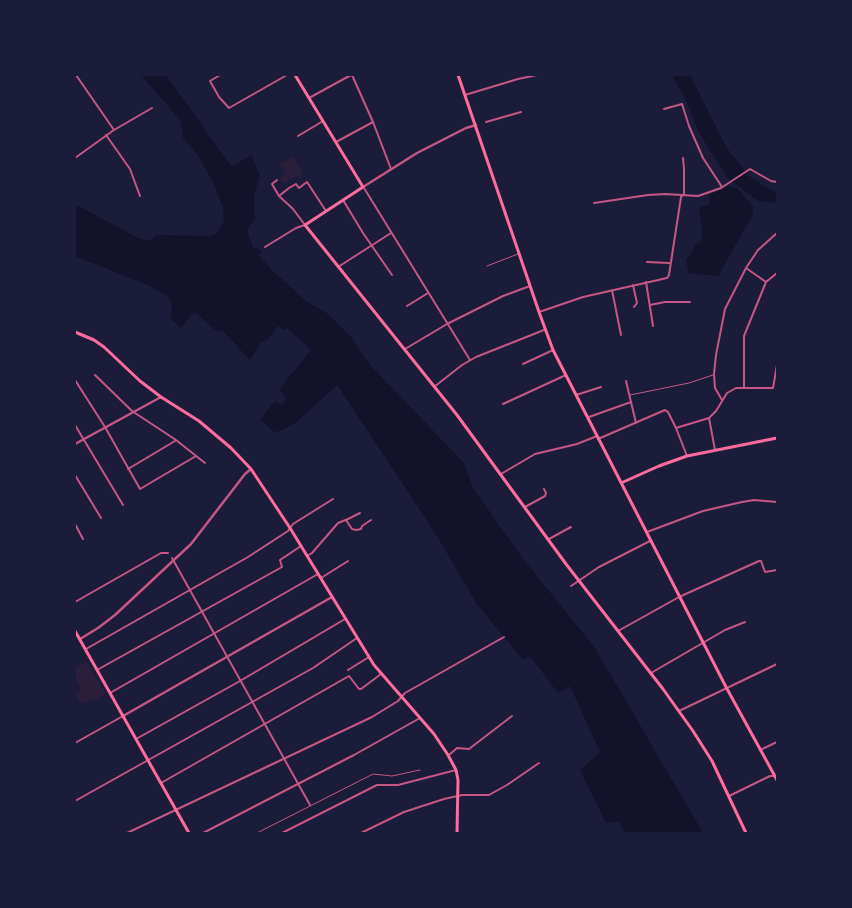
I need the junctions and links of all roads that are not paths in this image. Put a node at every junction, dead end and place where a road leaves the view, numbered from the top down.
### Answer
1 (76, 75) edge
2 (220, 75) edge
3 (287, 75) edge
4 (295, 75) edge
5 (351, 75) edge
6 (458, 75) edge
7 (537, 75) edge
8 (465, 95) junction
9 (309, 98) junction
10 (152, 108) dead end
11 (664, 109) dead end
12 (521, 112) dead end
13 (323, 121) junction
14 (373, 122) junction
15 (486, 122) dead end
16 (477, 125) junction
17 (114, 130) junction
18 (106, 135) junction
19 (298, 136) dead end
20 (336, 142) junction
21 (75, 158) edge
22 (683, 158) dead end
23 (391, 169) junction
24 (277, 180) dead end
25 (777, 182) edge
26 (363, 187) junction
27 (722, 187) junction
28 (683, 195) junction
29 (140, 196) dead end
30 (279, 196) junction
31 (343, 200) junction
32 (594, 202) dead end
33 (326, 211) junction
34 (305, 225) junction
35 (391, 233) junction
36 (777, 233) edge
37 (371, 245) junction
38 (265, 248) dead end
39 (520, 254) junction
40 (647, 262) dead end
41 (670, 263) junction
42 (486, 266) dead end
43 (338, 267) junction
44 (746, 268) junction
45 (777, 274) edge
46 (392, 275) dead end
47 (646, 282) junction
48 (766, 282) junction
49 (633, 285) junction
50 (530, 286) junction
51 (612, 290) junction
52 (428, 293) junction
53 (690, 302) dead end
54 (650, 305) junction
55 (407, 306) dead end
56 (634, 307) dead end
57 (539, 312) junction
58 (447, 324) junction
59 (653, 326) dead end
60 (546, 329) junction
61 (75, 332) edge
62 (621, 335) dead end
63 (404, 350) junction
64 (554, 350) junction
65 (470, 360) junction
66 (523, 364) dead end
67 (777, 365) edge
68 (714, 374) junction
69 (95, 375) dead end
70 (566, 375) junction
71 (75, 380) edge
72 (626, 381) dead end
73 (773, 386) junction
74 (434, 387) junction
75 (601, 387) dead end
76 (744, 388) junction
77 (777, 388) edge
78 (576, 395) junction
79 (630, 395) junction
80 (160, 397) junction
81 (722, 400) junction
82 (632, 402) junction
83 (503, 404) dead end
84 (132, 411) junction
85 (587, 417) junction
86 (709, 418) junction
87 (636, 422) junction
88 (75, 425) edge
89 (105, 427) junction
90 (676, 428) junction
91 (598, 438) junction
92 (777, 438) edge
93 (83, 440) junction
94 (176, 440) junction
95 (75, 444) edge
96 (715, 451) junction
97 (196, 456) junction
98 (687, 456) junction
99 (205, 463) dead end
100 (128, 469) junction
101 (251, 469) junction
102 (75, 474) edge
103 (501, 474) junction
104 (621, 483) junction
105 (544, 490) dead end
106 (333, 498) dead end
107 (777, 502) edge
108 (123, 505) dead end
109 (525, 507) junction
110 (360, 513) dead end
111 (101, 518) dead end
112 (346, 520) junction
113 (371, 520) dead end
114 (75, 524) edge
115 (570, 527) dead end
116 (290, 528) junction
117 (646, 533) junction
118 (84, 539) dead end
119 (548, 540) junction
120 (650, 541) junction
121 (301, 546) junction
122 (168, 552) dead end
123 (307, 556) junction
124 (172, 560) junction
125 (348, 561) dead end
126 (777, 570) edge
127 (319, 574) junction
128 (321, 578) junction
129 (578, 580) junction
130 (571, 586) dead end
131 (189, 590) junction
132 (332, 597) junction
133 (679, 597) junction
134 (75, 602) edge
135 (202, 612) junction
136 (345, 619) junction
137 (745, 622) dead end
138 (75, 631) edge
139 (618, 631) junction
140 (214, 634) junction
141 (504, 637) dead end
142 (357, 638) junction
143 (80, 639) junction
144 (75, 641) edge
145 (702, 642) junction
146 (85, 649) junction
147 (227, 657) junction
148 (369, 657) junction
149 (777, 664) edge
150 (97, 670) junction
151 (348, 670) dead end
152 (651, 673) junction
153 (381, 674) junction
154 (240, 681) junction
155 (726, 687) junction
156 (110, 693) junction
157 (402, 697) junction
158 (253, 703) junction
159 (679, 711) junction
160 (123, 716) junction
161 (512, 716) dead end
162 (420, 718) junction
163 (265, 724) junction
164 (136, 739) junction
165 (777, 742) edge
166 (75, 743) edge
167 (760, 750) junction
168 (448, 755) junction
169 (284, 758) junction
170 (149, 761) junction
171 (539, 763) dead end
172 (420, 770) dead end
173 (456, 770) junction
174 (776, 776) edge
175 (777, 780) edge
176 (161, 783) junction
177 (298, 784) junction
178 (729, 796) junction
179 (458, 797) junction
180 (75, 801) edge
181 (310, 806) junction
182 (176, 809) junction
183 (127, 833) edge
184 (189, 833) edge
185 (204, 833) edge
186 (257, 833) edge
187 (282, 833) edge
188 (361, 833) edge
189 (457, 833) edge
190 (746, 833) edge

1 - 17 street
2 - 3 street
4 - 9 main road
5 - 9 street
5 - 14 street
6 - 8 main road
7 - 8 street
8 - 16 main road
9 - 13 main road
10 - 17 street
11 - 27 street
12 - 15 street
13 - 19 street
13 - 20 main road
14 - 20 street
14 - 23 street
16 - 23 street
16 - 39 main road
17 - 18 street
18 - 21 street
18 - 29 street
20 - 26 main road
22 - 28 street
23 - 26 street
24 - 30 street
25 - 27 street
26 - 31 main road
26 - 35 street
27 - 28 street
28 - 32 street
28 - 41 street
30 - 33 street
30 - 34 street
31 - 33 main road
31 - 37 street
33 - 34 main road
34 - 38 street
34 - 43 main road
35 - 37 street
35 - 52 street
36 - 44 street
37 - 43 street
37 - 46 street
39 - 42 lane
39 - 50 main road
40 - 41 street
41 - 47 street
43 - 63 main road
44 - 48 street
44 - 68 street
45 - 48 street
47 - 49 street
47 - 54 street
48 - 76 street
49 - 51 street
49 - 56 street
50 - 57 main road
50 - 58 street
51 - 57 street
51 - 62 street
52 - 55 street
52 - 58 street
53 - 54 street
54 - 59 street
57 - 60 main road
58 - 63 street
58 - 65 street
60 - 64 main road
60 - 65 street
61 - 80 main road
63 - 74 main road
64 - 66 street
64 - 70 main road
65 - 74 street
67 - 73 street
68 - 79 lane
68 - 81 street
69 - 84 street
70 - 78 main road
70 - 83 street
71 - 89 street
72 - 79 street
73 - 76 street
73 - 77 street
74 - 103 main road
75 - 78 street
76 - 81 street
78 - 85 main road
79 - 82 street
80 - 84 street
80 - 101 main road
81 - 86 street
82 - 85 street
82 - 87 street
84 - 89 street
84 - 94 street
85 - 91 main road
86 - 90 street
86 - 96 street
87 - 90 street
87 - 91 street
88 - 93 street
89 - 93 street
89 - 100 street
90 - 98 street
91 - 103 street
91 - 104 main road
92 - 96 main road
93 - 95 street
93 - 108 street
94 - 97 street
94 - 100 street
96 - 98 main road
97 - 99 street
97 - 100 street
98 - 104 main road
101 - 116 main road
101 - 124 street
102 - 111 street
103 - 109 main road
104 - 117 main road
105 - 109 street
106 - 116 street
107 - 117 street
109 - 119 main road
110 - 112 street
112 - 113 street
112 - 123 street
114 - 118 street
115 - 119 street
116 - 121 main road
116 - 131 street
117 - 120 main road
119 - 129 main road
120 - 129 street
120 - 133 main road
121 - 123 main road
121 - 135 street
122 - 134 street
123 - 127 main road
124 - 131 street
124 - 143 street
125 - 128 street
126 - 133 street
127 - 128 main road
127 - 140 street
128 - 132 main road
129 - 130 street
129 - 139 main road
131 - 135 street
131 - 146 street
132 - 136 main road
132 - 147 street
133 - 139 street
133 - 145 main road
135 - 140 street
135 - 150 street
136 - 142 main road
136 - 154 street
137 - 145 street
138 - 143 main road
139 - 152 main road
140 - 147 street
140 - 156 street
141 - 157 street
142 - 148 main road
142 - 158 street
143 - 144 street
143 - 146 main road
145 - 152 street
145 - 155 main road
146 - 150 main road
147 - 154 street
147 - 160 street
148 - 151 street
148 - 153 main road
149 - 155 street
150 - 156 main road
152 - 159 main road
153 - 157 main road
153 - 163 street
154 - 158 street
154 - 164 street
155 - 159 street
155 - 167 main road
156 - 160 main road
157 - 162 main road
157 - 169 street
158 - 163 street
158 - 170 street
159 - 178 main road
160 - 164 main road
160 - 166 street
161 - 168 street
162 - 168 main road
162 - 177 street
163 - 169 street
163 - 176 street
164 - 170 main road
165 - 167 street
167 - 174 main road
168 - 173 main road
169 - 177 street
169 - 182 street
170 - 176 main road
170 - 180 street
171 - 179 street
172 - 181 lane
173 - 179 main road
173 - 187 street
174 - 175 main road
174 - 178 street
176 - 182 main road
177 - 181 street
177 - 185 street
178 - 190 main road
179 - 188 street
179 - 189 main road
181 - 186 lane
182 - 183 street
182 - 184 main road

